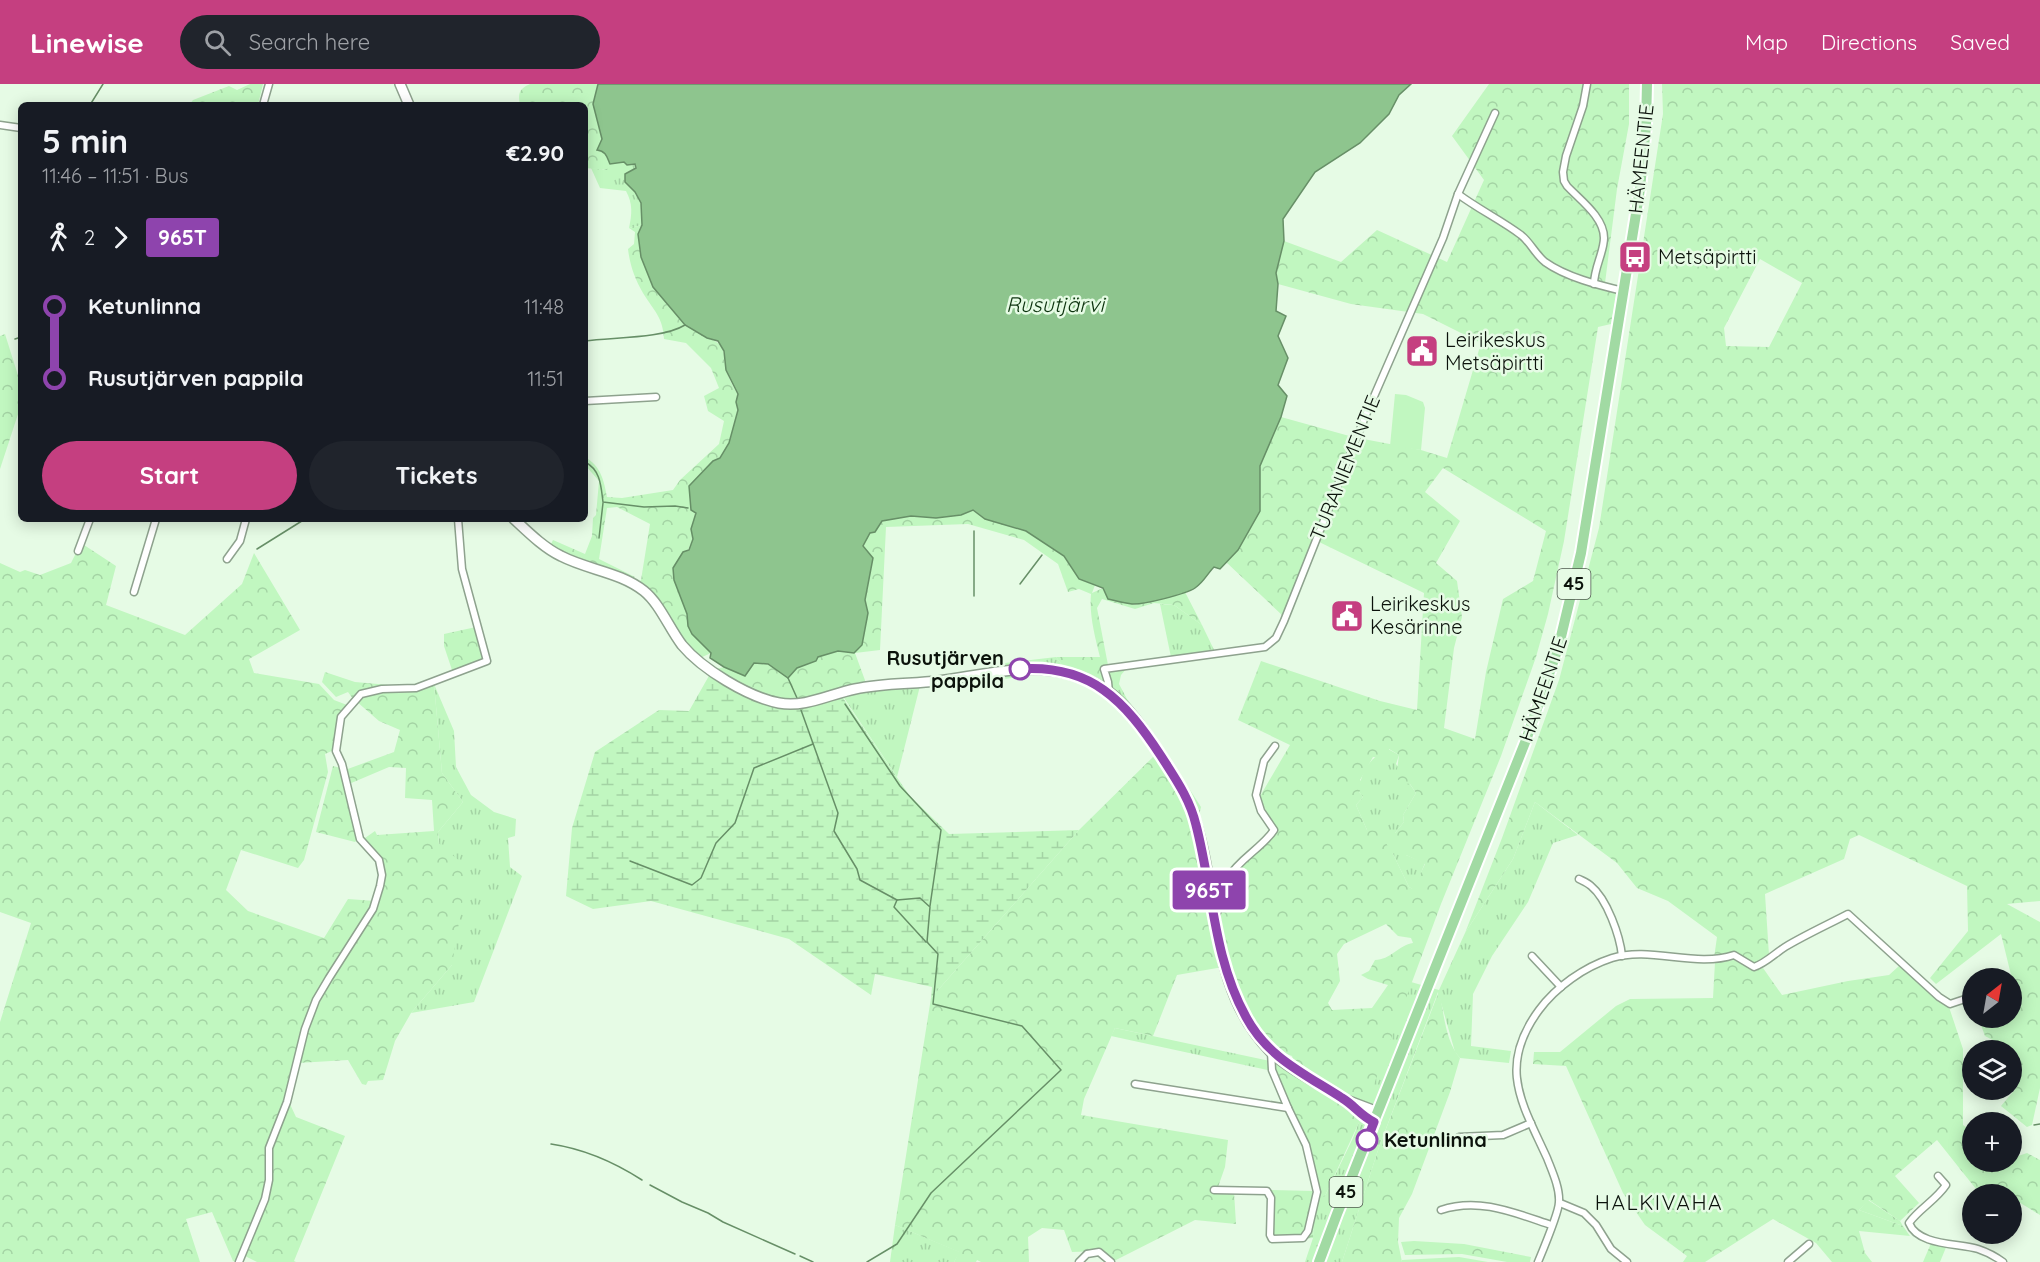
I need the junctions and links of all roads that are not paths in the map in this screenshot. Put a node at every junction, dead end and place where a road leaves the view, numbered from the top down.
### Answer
1 (269, 84) edge
2 (400, 84) edge
3 (1587, 84) edge
4 (1647, 84) edge
5 (264, 102) edge
6 (408, 102) edge
7 (1495, 112) dead end
8 (0, 125) edge
9 (18, 128) edge
10 (1458, 194) junction
11 (1593, 284) junction
12 (1623, 291) junction
13 (656, 397) dead end
14 (588, 401) edge
15 (89, 522) edge
16 (155, 522) edge
17 (245, 522) edge
18 (458, 522) edge
19 (518, 522) edge
20 (78, 551) dead end
21 (227, 559) dead end
22 (134, 591) dead end
23 (1110, 693) junction
24 (1275, 746) dead end
25 (1579, 879) dead end
26 (1214, 917) junction
27 (1532, 956) dead end
28 (1622, 956) junction
29 (1561, 987) junction
30 (1962, 1000) edge
31 (1271, 1052) junction
32 (1135, 1084) dead end
33 (1288, 1108) junction
34 (1376, 1117) junction
35 (1532, 1123) junction
36 (1459, 1137) dead end
37 (1938, 1176) dead end
38 (1214, 1190) dead end
39 (1560, 1203) junction
40 (1441, 1210) dead end
41 (1551, 1225) junction
42 (1809, 1244) dead end
43 (239, 1262) edge
44 (1078, 1262) edge
45 (1111, 1262) edge
46 (1319, 1262) edge
47 (1538, 1262) edge
48 (1627, 1262) edge
49 (1788, 1262) edge
50 (2003, 1262) edge

1 - 5 street
2 - 6 main road
3 - 11 street
4 - 12 main road, HÄMEENTIE / 45
7 - 10 street, TURANIEMENTIE
8 - 9 street
10 - 11 street
10 - 23 street, TURANIEMENTIE
11 - 12 street
12 - 34 main road, HÄMEENTIE / 45
13 - 14 street
15 - 20 street
16 - 22 street
17 - 21 street
18 - 43 street
19 - 23 main road
23 - 26 main road
24 - 26 street
25 - 28 street
26 - 31 main road
27 - 29 street
28 - 29 street
28 - 30 street
29 - 35 street
31 - 33 street
31 - 34 main road
32 - 33 street
33 - 38 street
34 - 46 main road, HÄMEENTIE / 45
35 - 36 street
35 - 39 street
37 - 50 street
39 - 41 street
39 - 48 street
40 - 41 street
41 - 47 street
42 - 49 street
44 - 45 street

